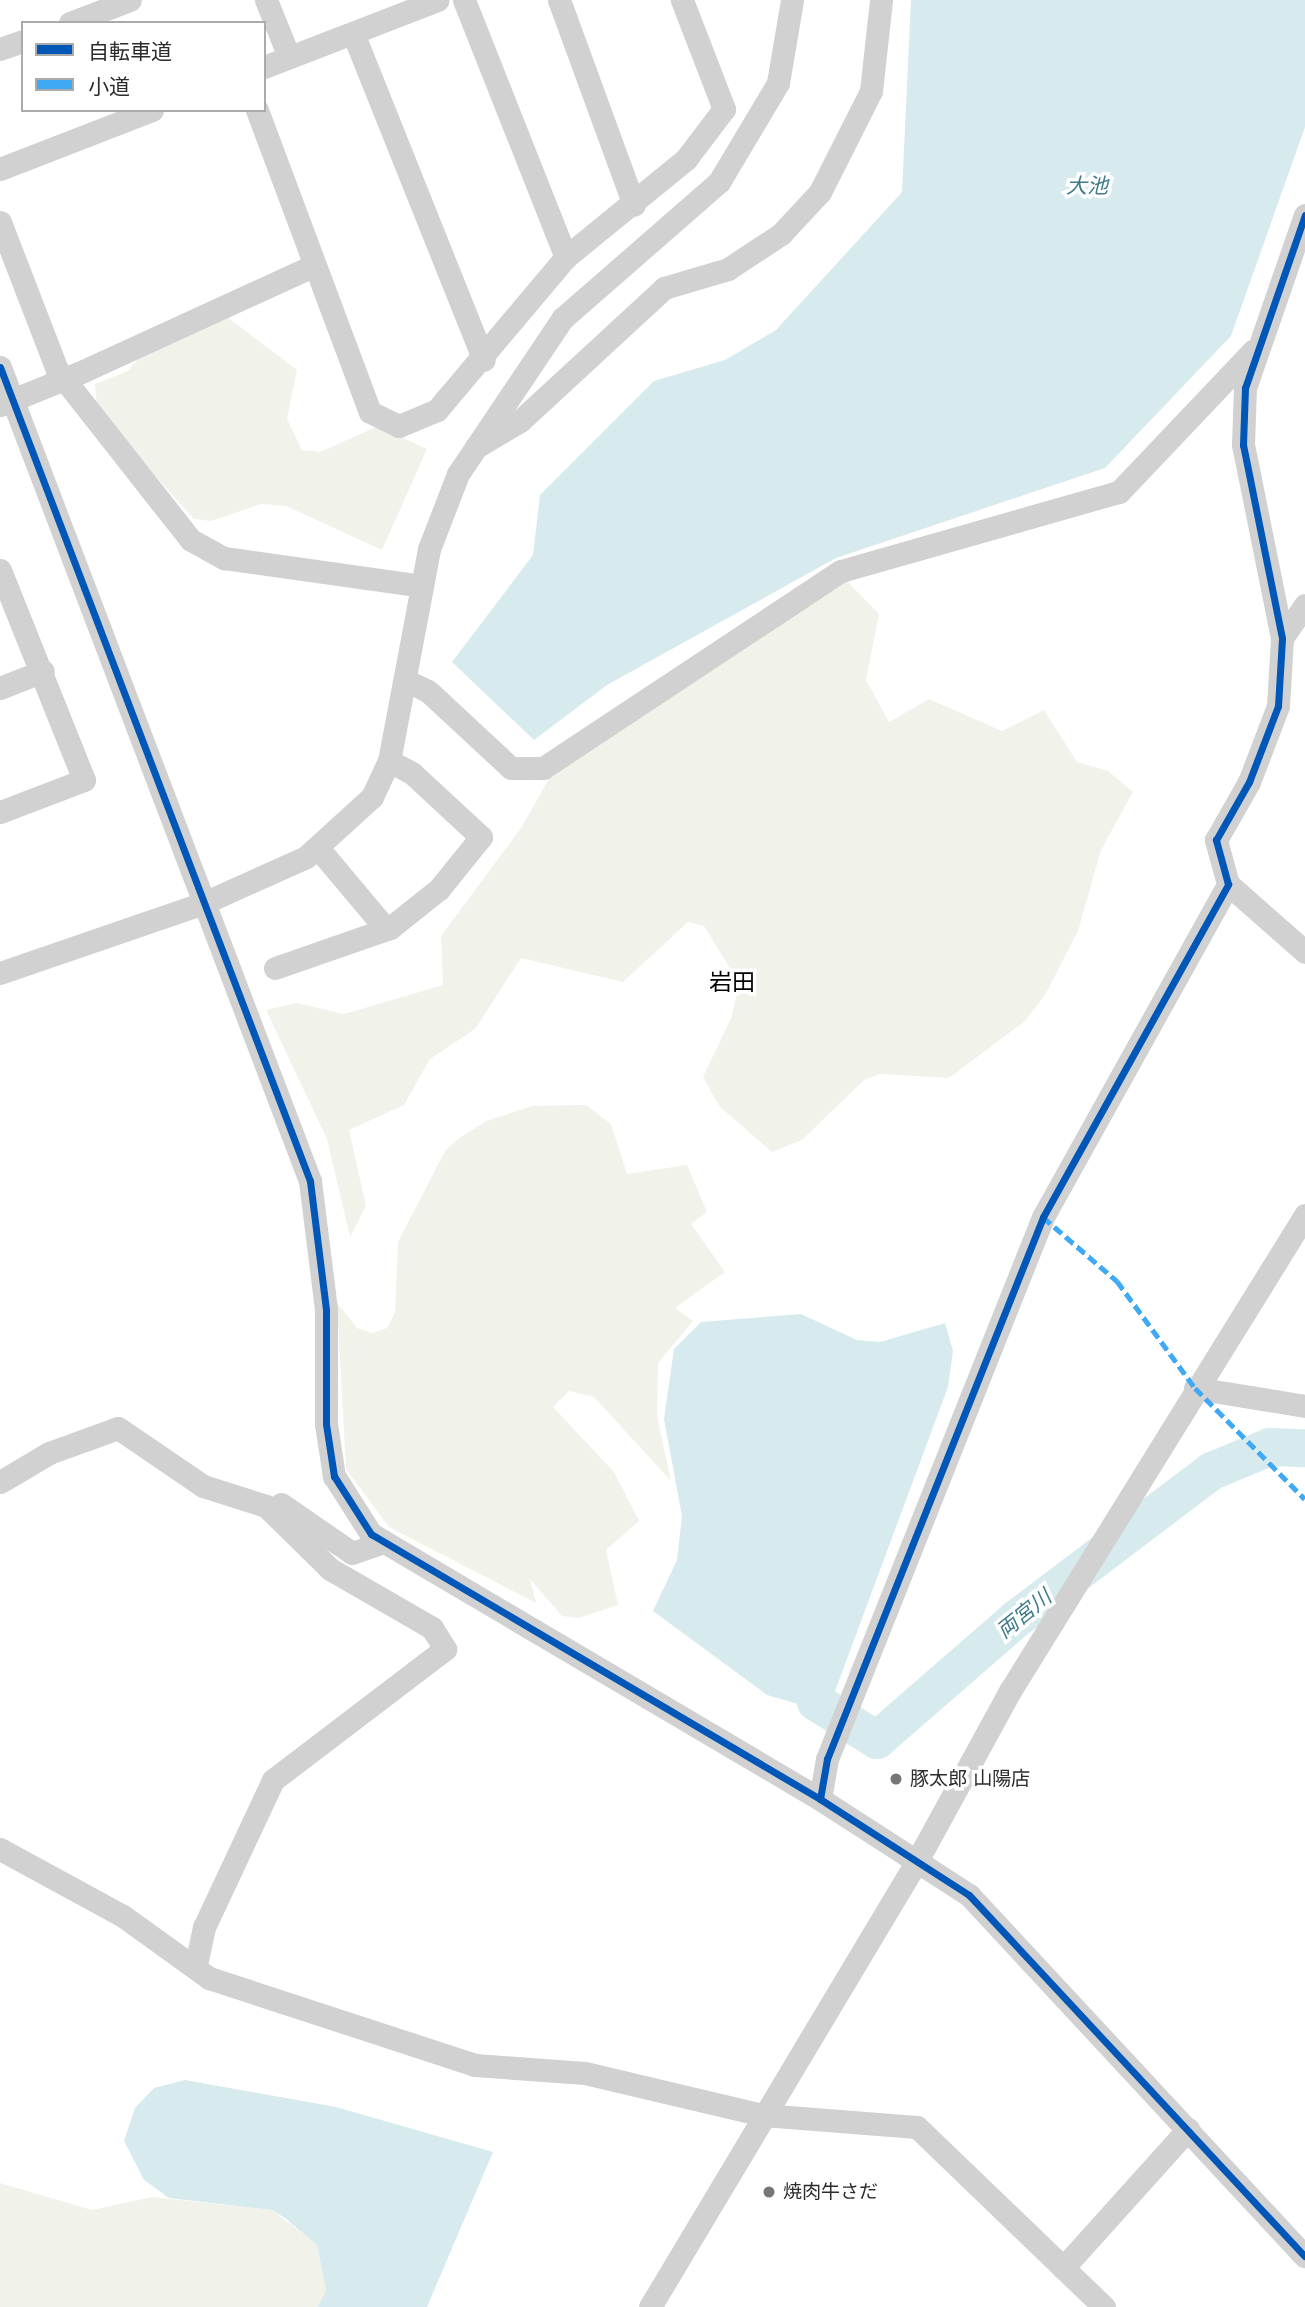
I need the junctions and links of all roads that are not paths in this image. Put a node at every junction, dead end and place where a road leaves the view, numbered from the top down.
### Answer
1 (130, 0) edge
2 (266, 0) edge
3 (439, 0) edge
4 (464, 0) edge
5 (559, 0) edge
6 (682, 0) edge
7 (792, 0) edge
8 (881, 0) edge
9 (75, 21) edge
10 (353, 33) junction
11 (21, 42) edge
12 (0, 50) edge
13 (289, 57) junction
14 (266, 66) edge
15 (147, 112) edge
16 (258, 112) edge
17 (0, 169) edge
18 (634, 205) junction
19 (1305, 215) edge
20 (0, 222) edge
21 (566, 257) junction
22 (313, 266) junction
23 (1256, 348) junction
24 (484, 360) junction
25 (0, 367) edge
26 (0, 405) edge
27 (473, 448) junction
28 (0, 570) edge
29 (422, 586) junction
30 (1305, 605) edge
31 (1282, 638) junction
32 (43, 671) junction
33 (405, 680) junction
34 (0, 688) edge
35 (389, 761) junction
36 (0, 812) edge
37 (318, 848) junction
38 (1227, 884) junction
39 (206, 902) junction
40 (386, 929) junction
41 (1305, 952) edge
42 (275, 968) dead end
43 (0, 973) edge
44 (1305, 1215) edge
45 (1195, 1388) junction
46 (1305, 1406) edge
47 (0, 1482) edge
48 (256, 1501) junction
49 (384, 1542) junction
50 (820, 1799) junction
51 (0, 1849) edge
52 (918, 1859) junction
53 (196, 1965) junction
54 (763, 2115) junction
55 (1188, 2129) junction
56 (1305, 2256) edge
57 (1063, 2267) junction
58 (650, 2307) edge
59 (1104, 2307) edge

1 - 9 street
2 - 13 street
3 - 10 street
4 - 21 street
5 - 18 street
6 - 18 street
7 - 27 street
8 - 27 street
10 - 13 street
10 - 24 street
11 - 12 street
13 - 14 street
15 - 17 street
16 - 22 street
18 - 21 street
19 - 23 street
20 - 29 street
21 - 24 street
22 - 24 street
22 - 26 street, bridge
23 - 31 street
23 - 33 street
25 - 39 street
27 - 29 street
28 - 32 street
29 - 33 street
30 - 31 street
31 - 38 street
32 - 34 street
32 - 36 street
33 - 35 street
35 - 37 street
35 - 40 street
37 - 39 street
37 - 40 street
38 - 41 street
38 - 50 street
39 - 43 street
39 - 49 street
40 - 42 street
44 - 45 street
45 - 46 street
45 - 52 street
47 - 48 street
48 - 49 street
48 - 53 street
49 - 50 street
50 - 52 street
51 - 53 street
52 - 54 street
52 - 55 street
53 - 54 street
54 - 57 street
54 - 58 street
55 - 56 street
55 - 57 street
57 - 59 street

